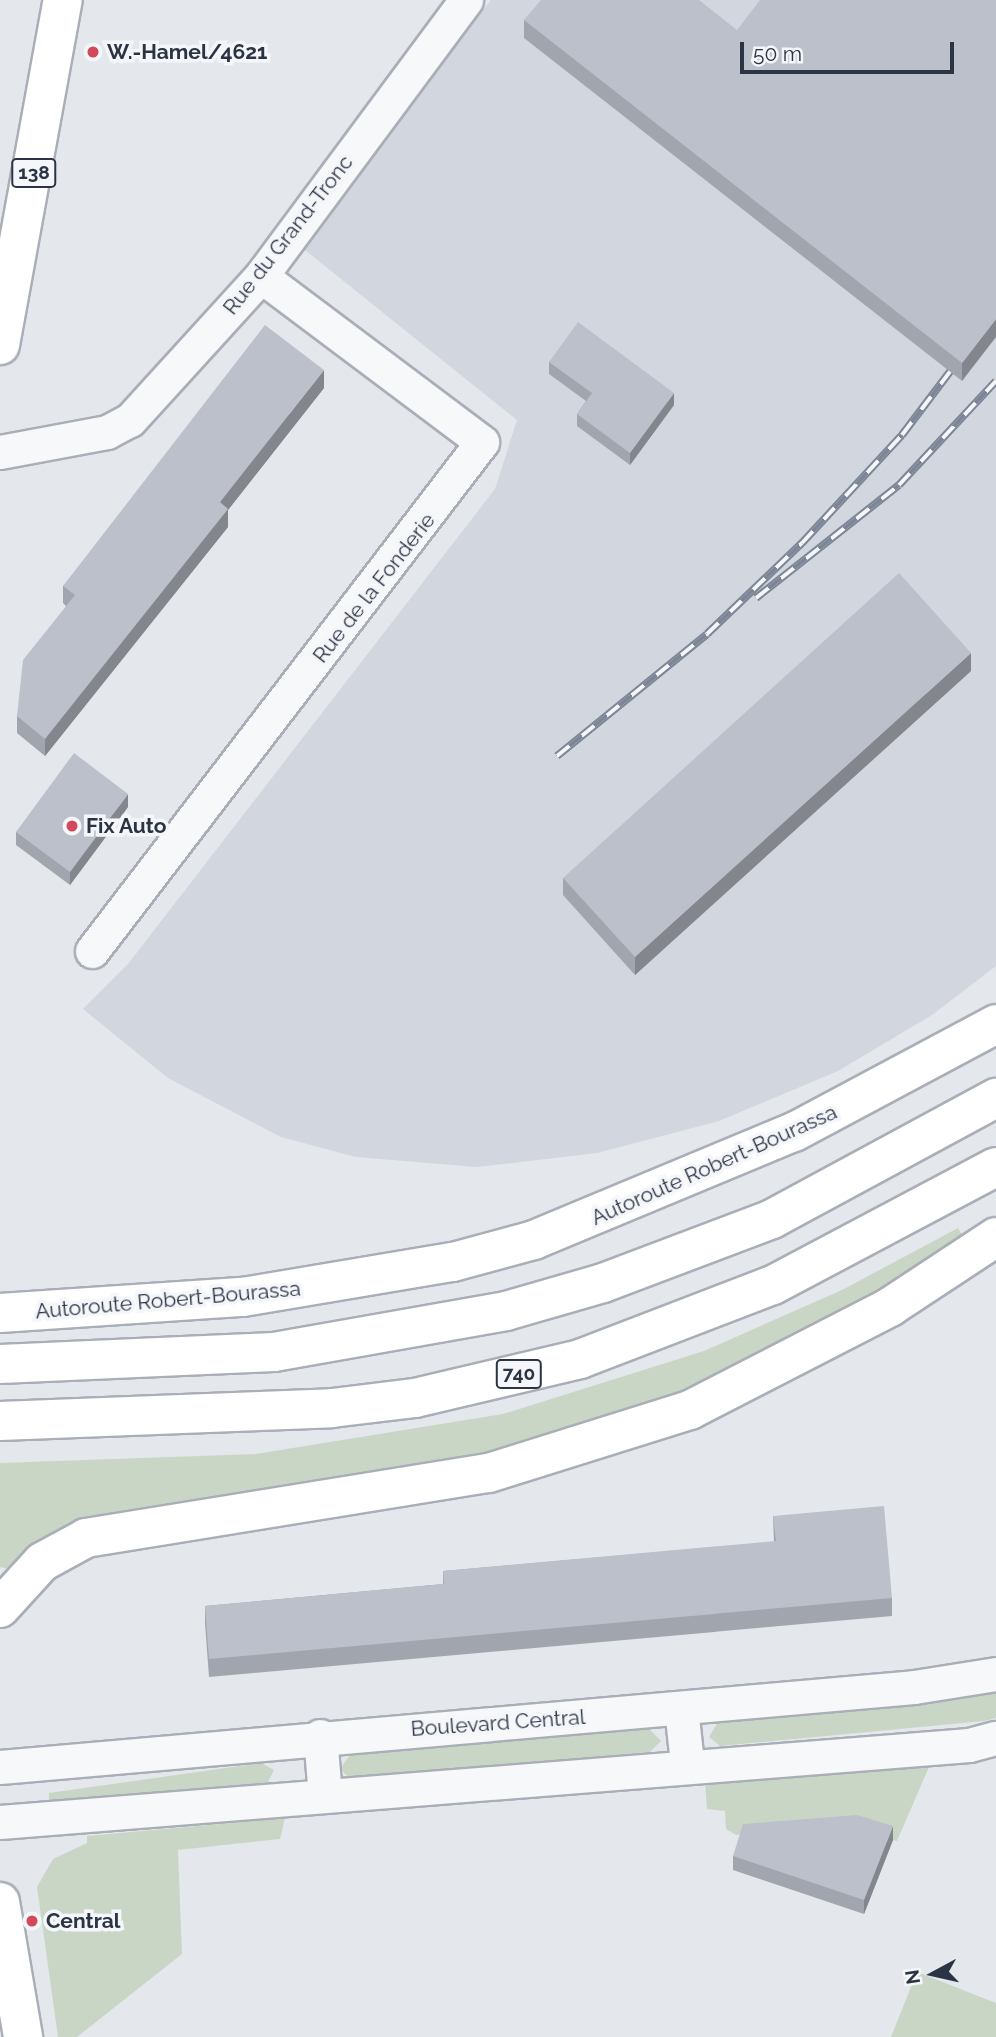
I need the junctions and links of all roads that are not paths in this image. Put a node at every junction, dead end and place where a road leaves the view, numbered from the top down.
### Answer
1 (63, 0) edge
2 (466, 0) edge
3 (261, 276) junction
4 (0, 345) edge
5 (0, 452) edge
6 (92, 951) dead end
7 (996, 1024) edge
8 (996, 1098) edge
9 (996, 1167) edge
10 (996, 1237) edge
11 (0, 1313) edge
12 (0, 1364) edge
13 (0, 1421) edge
14 (0, 1608) edge
15 (996, 1674) edge
16 (681, 1708) junction
17 (320, 1736) junction
18 (987, 1746) edge
19 (687, 1763) junction
20 (0, 1767) edge
21 (325, 1795) junction
22 (0, 1822) edge
23 (0, 1902) edge
24 (23, 2037) edge

1 - 4 main road, 138
2 - 3 street, Rue du Grand-Tronc
3 - 5 street, Rue du Grand-Tronc
3 - 6 street, Rue de la Fonderie
7 - 11 main road, Autoroute Robert-Bourassa
8 - 12 main road
9 - 13 main road, 740
10 - 14 main road
15 - 16 street, Boulevard Central
16 - 17 street, Boulevard Central
16 - 19 street
17 - 20 street, Boulevard Central
17 - 21 street
18 - 19 street
19 - 21 street
21 - 22 street
23 - 24 main road

